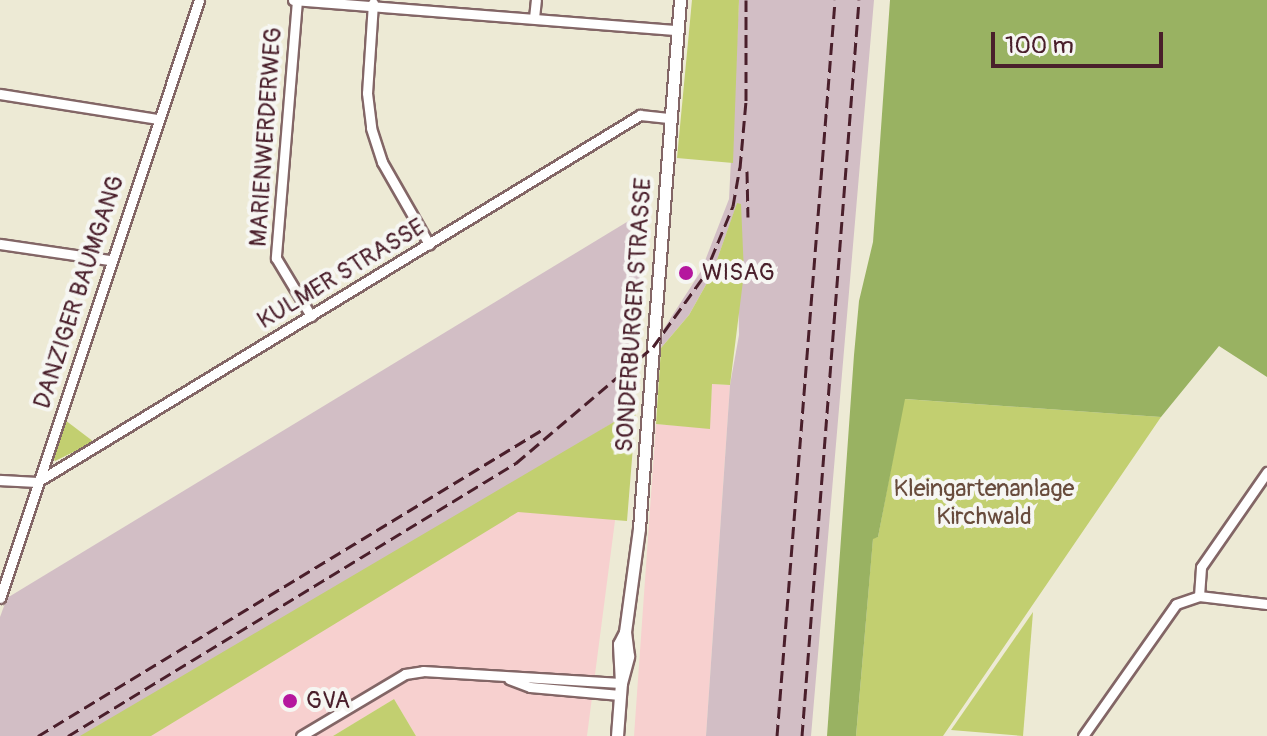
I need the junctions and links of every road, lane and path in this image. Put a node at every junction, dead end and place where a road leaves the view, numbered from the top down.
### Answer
1 (199, 0) edge
2 (295, 0) edge
3 (536, 0) edge
4 (680, 0) edge
5 (374, 3) edge
6 (534, 18) junction
7 (678, 30) junction
8 (0, 94) edge
9 (671, 118) junction
10 (157, 119) junction
11 (0, 244) edge
12 (429, 244) junction
13 (110, 260) junction
14 (311, 316) junction
15 (1267, 472) edge
16 (0, 480) edge
17 (37, 482) junction
18 (1199, 596) junction
19 (0, 598) edge
20 (1267, 604) edge
21 (620, 689) junction
22 (301, 736) edge
23 (617, 736) edge
24 (1083, 736) edge

1 - 10 street, DANZIGER BAUMGANG
2 - 5 street
2 - 14 street, MARIENWERDERWEG
3 - 6 street
4 - 7 street, SONDERBURGER STRASSE
5 - 6 street
5 - 12 street
6 - 7 street
7 - 9 street, SONDERBURGER STRASSE
8 - 10 street
9 - 12 street, KULMER STRASSE
9 - 21 street, SONDERBURGER STRASSE
10 - 13 street, DANZIGER BAUMGANG
11 - 13 street
12 - 14 street, KULMER STRASSE
13 - 17 street, DANZIGER BAUMGANG
14 - 17 street, KULMER STRASSE
15 - 18 street
16 - 17 street
17 - 19 street, DANZIGER BAUMGANG
18 - 20 street
18 - 24 street
21 - 22 street
21 - 23 street, SONDERBURGER STRASSE

